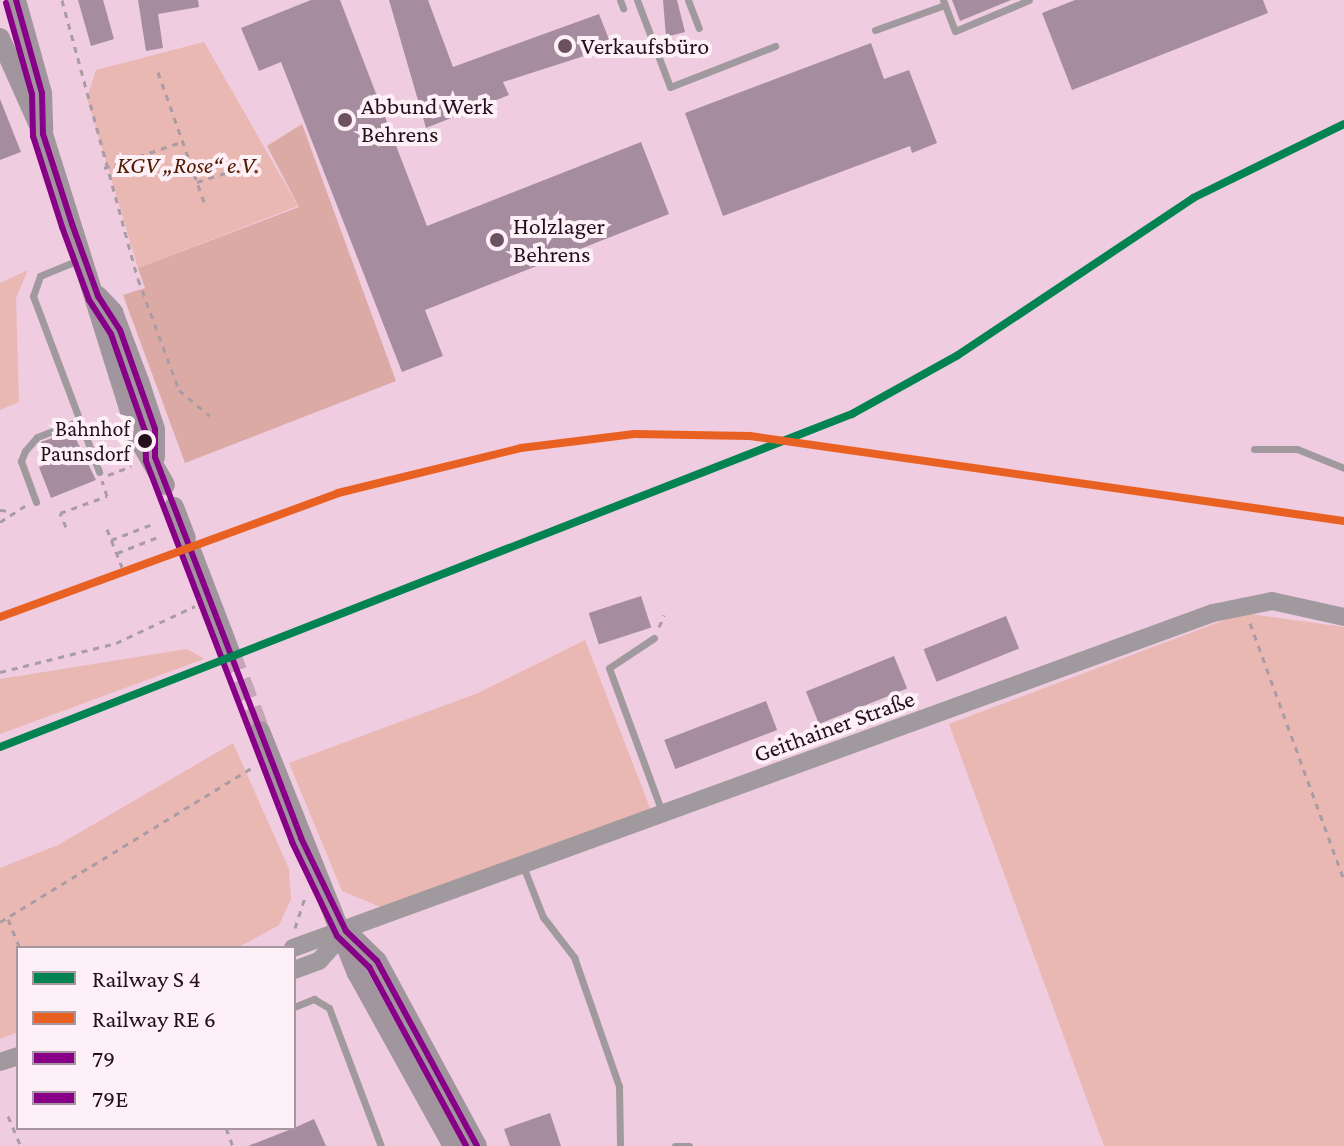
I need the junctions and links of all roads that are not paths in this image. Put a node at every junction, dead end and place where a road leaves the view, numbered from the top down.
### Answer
1 (15, 0) edge
2 (637, 0) edge
3 (688, 0) edge
4 (1029, 0) edge
5 (944, 3) edge
6 (0, 6) edge
7 (699, 28) dead end
8 (875, 30) dead end
9 (0, 38) edge
10 (775, 46) dead end
11 (43, 134) junction
12 (84, 257) junction
13 (79, 421) junction
14 (1254, 449) dead end
15 (1344, 468) edge
16 (102, 474) road end
17 (165, 485) dead end
18 (36, 502) road end
19 (174, 507) dead end
20 (1344, 617) edge
21 (654, 638) dead end
22 (230, 652) tunnel mouth
23 (260, 731) tunnel mouth
24 (663, 814) junction
25 (522, 864) junction
26 (346, 931) junction
27 (289, 944) edge
28 (296, 969) edge
29 (296, 1006) edge
30 (381, 1146) edge
31 (453, 1146) edge
32 (477, 1146) edge
33 (620, 1146) edge
34 (675, 1146) edge
35 (689, 1146) edge

1 - 6 main road
1 - 11 main road
2 - 10 lane
3 - 7 lane
4 - 5 lane
5 - 8 lane
9 - 11 main road
11 - 12 main road
12 - 13 lane
12 - 17 main road
13 - 16 lane
13 - 18 lane
14 - 15 lane
19 - 22 main road
20 - 24 street, Geithainer Straße
21 - 24 lane
23 - 26 main road
24 - 25 street, Geithainer Straße
25 - 26 street, Geithainer Straße
25 - 33 lane
26 - 27 street, Geithainer Straße
26 - 28 street, Geithainer Straße
26 - 31 main road
26 - 32 main road
29 - 30 lane
34 - 35 lane

